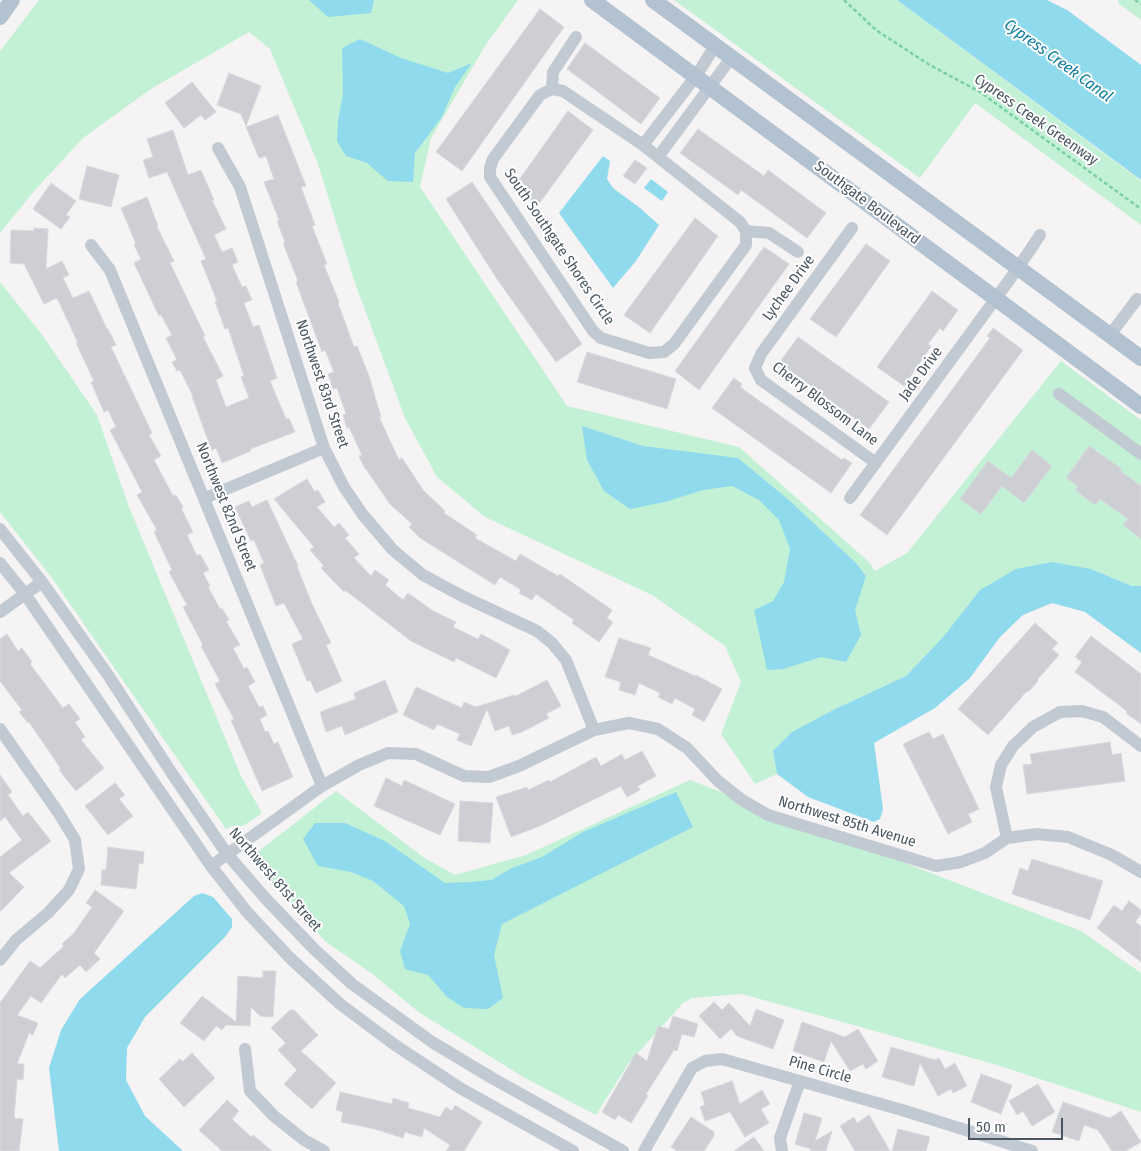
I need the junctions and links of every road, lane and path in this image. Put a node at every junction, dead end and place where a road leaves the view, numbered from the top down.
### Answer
1 (12, 0) edge
2 (592, 0) edge
3 (653, 0) edge
4 (844, 0) edge
5 (1136, 0) edge
6 (1141, 4) edge
7 (0, 17) edge
8 (576, 37) dead end
9 (715, 46) junction
10 (731, 58) junction
11 (702, 81) junction
12 (552, 89) junction
13 (643, 145) junction
14 (218, 148) dead end
15 (658, 157) junction
16 (1141, 209) edge
17 (852, 228) dead end
18 (746, 231) junction
19 (1040, 235) dead end
20 (91, 245) dead end
21 (798, 252) dead end
22 (1018, 268) junction
23 (995, 299) junction
24 (1137, 299) dead end
25 (1110, 335) junction
26 (1141, 358) edge
27 (755, 368) joint
28 (1059, 394) dead end
29 (1141, 406) edge
30 (324, 448) junction
31 (1141, 454) edge
32 (876, 463) junction
33 (205, 498) junction
34 (850, 498) dead end
35 (0, 529) edge
36 (0, 563) edge
37 (42, 582) junction
38 (25, 594) junction
39 (0, 612) edge
40 (0, 729) edge
41 (594, 730) junction
42 (1141, 746) edge
43 (322, 786) junction
44 (1007, 838) junction
45 (227, 854) junction
46 (211, 866) junction
47 (1141, 872) edge
48 (0, 960) edge
49 (244, 1049) dead end
50 (800, 1081) junction
51 (324, 1151) edge
52 (573, 1151) edge
53 (623, 1151) edge
54 (644, 1151) edge
55 (782, 1151) edge
56 (1032, 1151) edge

1 - 7 main road
2 - 11 main road, Southgate Boulevard
3 - 9 main road
4 - 16 path, Cypress Creek Greenway
5 - 6 path
8 - 12 street
9 - 10 main road
9 - 11 street
10 - 11 street
10 - 22 main road
11 - 13 street
11 - 15 street
11 - 23 main road, Southgate Boulevard
12 - 13 street
12 - 18 street, South Southgate Shores Circle
13 - 15 street
14 - 30 street, Northwest 83rd Street
15 - 18 street
17 - 27 street, Lychee Drive
18 - 21 street
19 - 22 street, Jade Drive
20 - 33 street, Northwest 82nd Street
22 - 23 street, Jade Drive
22 - 25 main road
23 - 29 main road, Southgate Boulevard
23 - 32 street, Jade Drive
24 - 25 street
25 - 26 main road
27 - 32 street, Cherry Blossom Lane
28 - 31 street
30 - 33 street
30 - 41 street, Northwest 83rd Street
32 - 34 street, Jade Drive
33 - 43 street, Northwest 82nd Street
35 - 37 street, Northwest 81st Street
36 - 38 street
37 - 38 street
37 - 45 street, Northwest 81st Street
38 - 39 street
38 - 46 street
40 - 48 street
41 - 43 street, Northwest 85th Avenue
41 - 44 street, Northwest 85th Avenue
42 - 44 street
43 - 45 street, Northwest 85th Avenue
44 - 47 street
45 - 46 street, Northwest 85th Avenue
45 - 53 street, Northwest 81st Street
46 - 52 street
49 - 51 street
50 - 54 street, Pine Circle
50 - 55 street
50 - 56 street, Pine Circle

